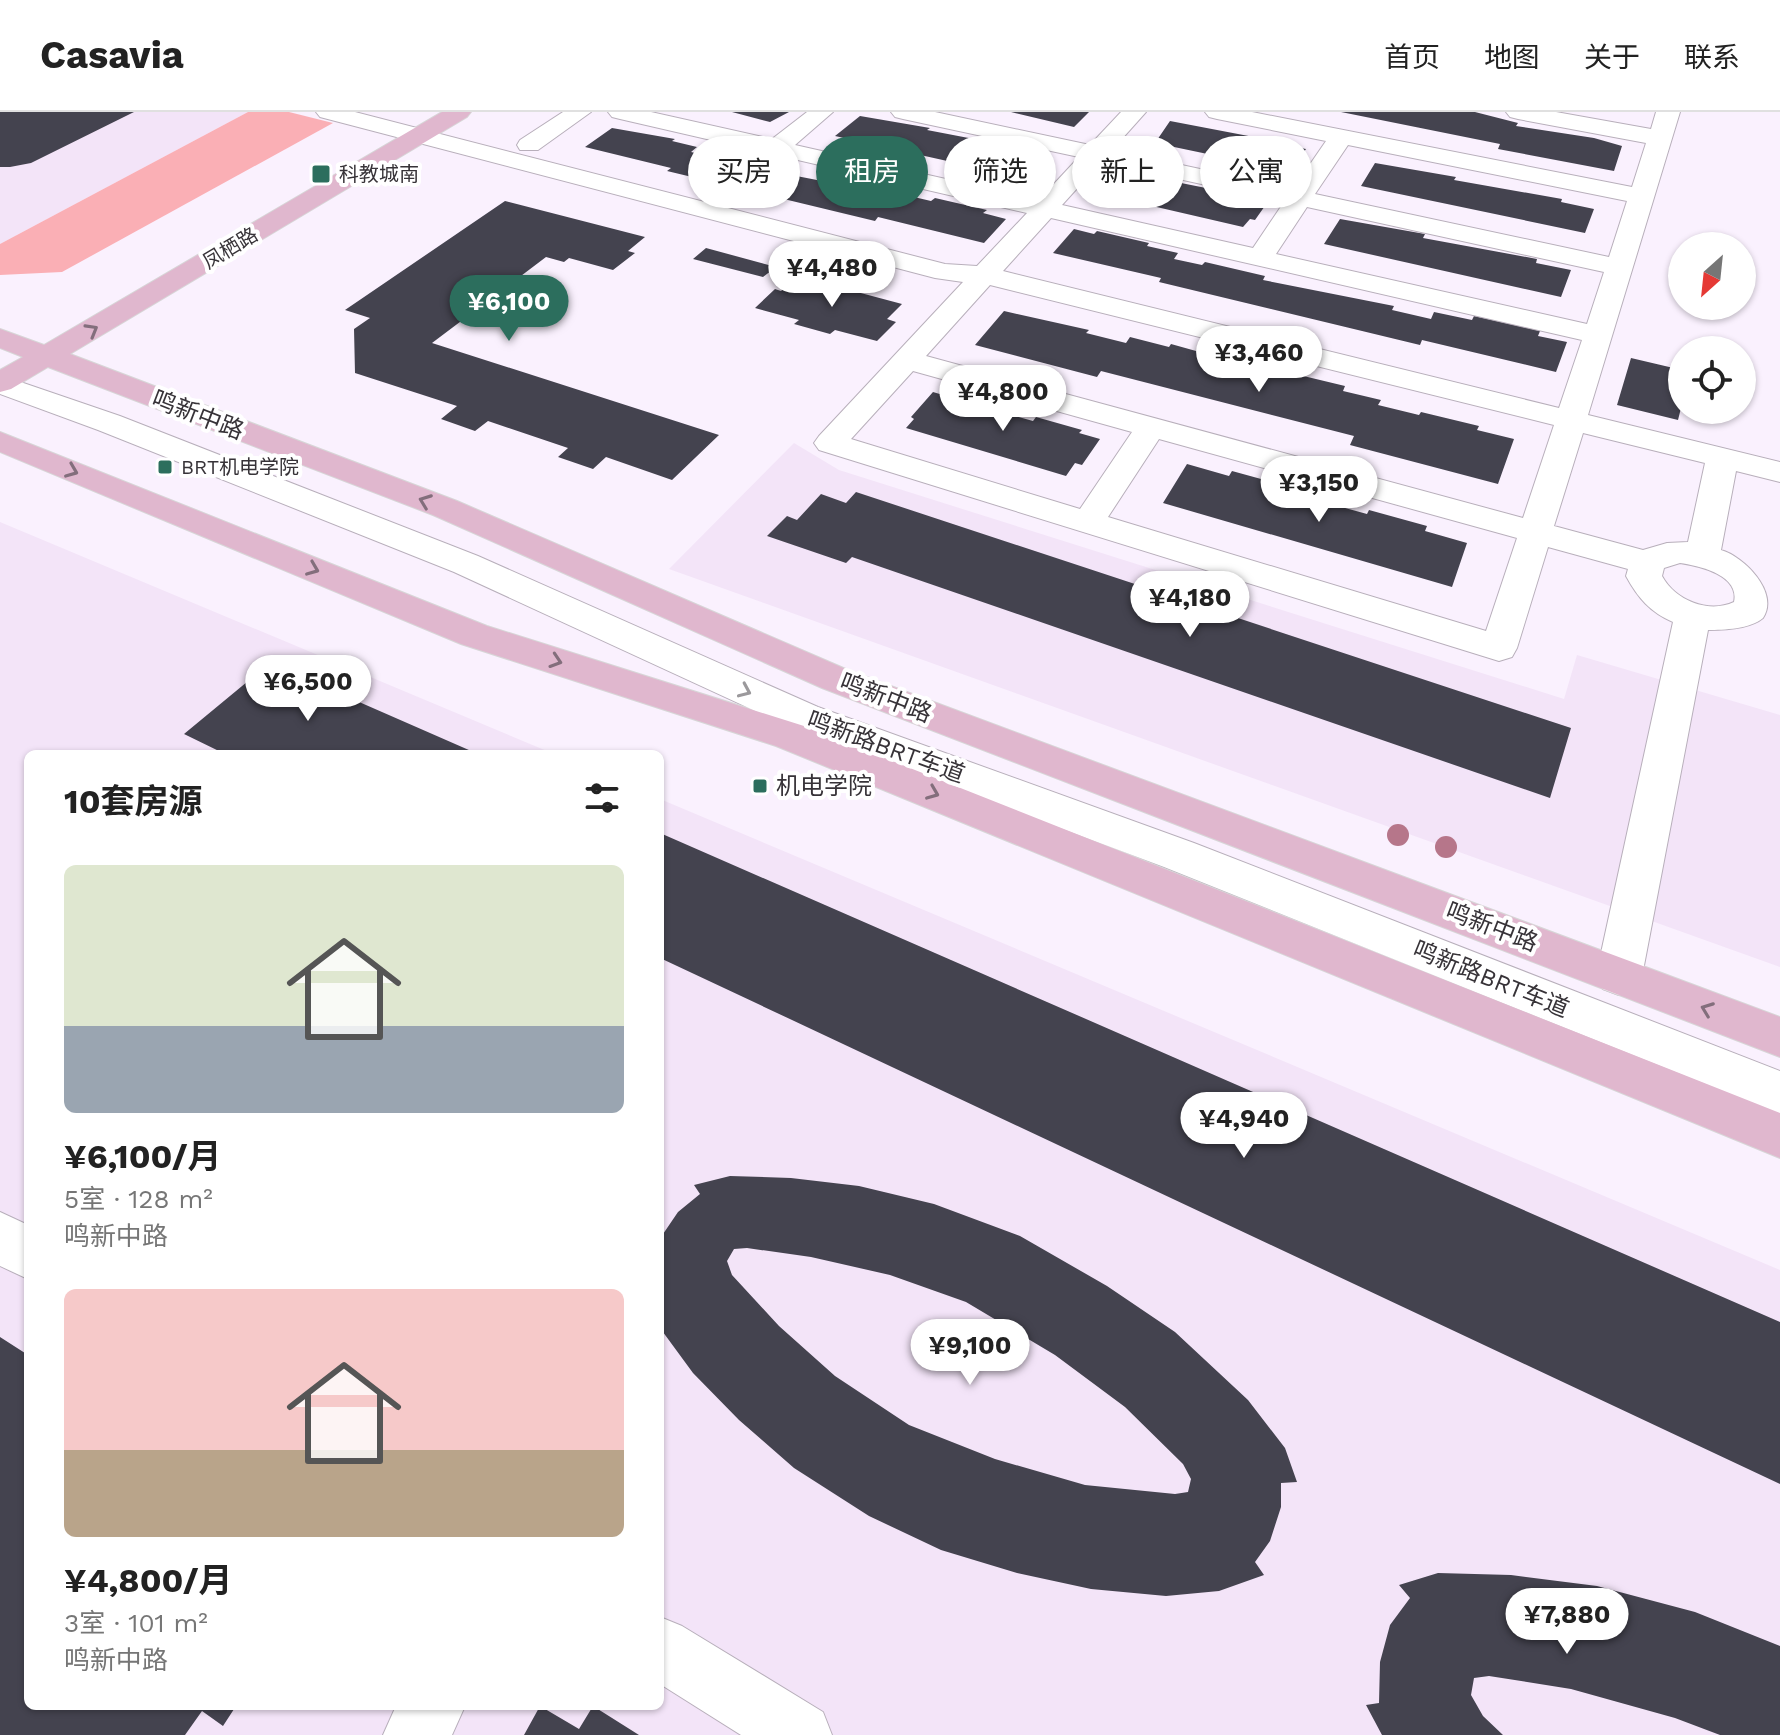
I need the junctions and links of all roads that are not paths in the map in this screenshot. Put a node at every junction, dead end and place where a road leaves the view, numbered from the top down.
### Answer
1 (328, 112) edge
2 (459, 112) edge
3 (579, 112) edge
4 (620, 112) edge
5 (821, 112) edge
6 (903, 112) edge
7 (1134, 112) edge
8 (1217, 112) edge
9 (1518, 112) edge
10 (412, 125) edge
11 (1664, 125) edge
12 (724, 136) edge
13 (791, 136) edge
14 (1112, 136) edge
15 (1341, 137) junction
16 (529, 145) dead end
17 (1072, 149) edge
18 (800, 153) edge
19 (1072, 180) edge
20 (1312, 180) edge
21 (1641, 196) junction
22 (1312, 201) edge
23 (1293, 208) edge
24 (1045, 209) junction
25 (1260, 257) junction
26 (1619, 267) junction
27 (984, 275) junction
28 (1597, 335) junction
29 (907, 360) junction
30 (11, 363) edge
31 (1571, 420) junction
32 (1151, 427) junction
33 (0, 441) edge
34 (1722, 457) junction
35 (1780, 472) edge
36 (1088, 522) junction
37 (1535, 533) junction
38 (1703, 555) junction
39 (1648, 563) junction
40 (1767, 597) edge
41 (1693, 615) junction
42 (1619, 976) junction
43 (1780, 1037) edge
44 (1780, 1067) edge
45 (1780, 1093) edge
46 (1780, 1136) edge
47 (0, 1237) edge
48 (24, 1252) edge
49 (664, 1650) edge
50 (431, 1710) edge
51 (415, 1735) edge
52 (800, 1735) edge

1 - 10 lane
2 - 10 main road, 凤栖路
3 - 16 lane
4 - 12 lane
5 - 13 lane
6 - 17 lane
7 - 14 lane
8 - 15 lane
9 - 11 lane
10 - 27 lane
10 - 30 main road, 凤栖路
11 - 21 lane
15 - 20 lane
15 - 21 lane
18 - 24 lane
19 - 24 lane
21 - 26 lane
22 - 26 lane
23 - 25 lane
24 - 25 lane
24 - 27 lane
25 - 28 lane
26 - 28 lane
27 - 29 lane
27 - 31 lane
28 - 31 lane
29 - 32 lane
29 - 36 lane
42 -> 30 main road, 鸣新中路
30 - 44 lane, 鸣新路BRT车道
30 -> 45 lane, 鸣新路BRT车道
31 - 34 lane
31 - 37 lane
32 - 36 lane
32 - 37 lane
33 -> 46 main road
34 - 35 lane
34 - 38 lane
36 - 37 lane
37 - 39 lane
38 - 39 lane
38 - 40 lane
39 - 41 lane
40 - 41 lane
41 - 42 lane
43 -> 42 main road, 鸣新中路
47 - 48 lane
49 - 52 lane
50 - 51 lane

